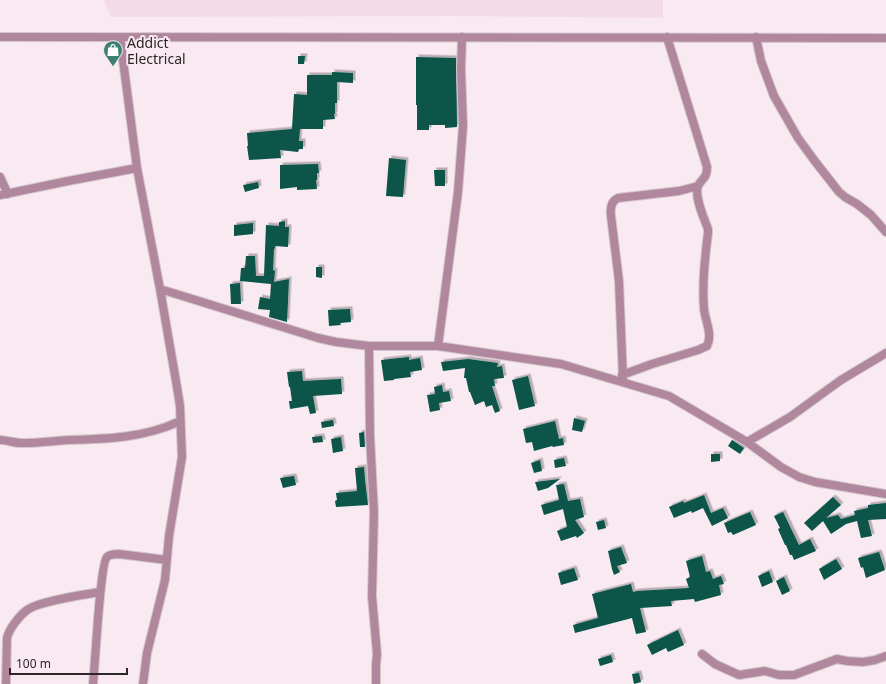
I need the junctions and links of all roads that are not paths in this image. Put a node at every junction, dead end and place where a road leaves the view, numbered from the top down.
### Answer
1 (0, 37) edge
2 (120, 37) junction
3 (462, 37) junction
4 (667, 37) junction
5 (756, 37) junction
6 (886, 38) edge
7 (137, 168) junction
8 (0, 176) edge
9 (698, 186) junction
10 (4, 194) edge
11 (886, 232) edge
12 (160, 289) junction
13 (369, 346) junction
14 (438, 346) junction
15 (886, 353) edge
16 (623, 378) junction
17 (180, 422) junction
18 (0, 440) edge
19 (747, 442) junction
20 (886, 494) edge
21 (167, 560) junction
22 (100, 592) junction
23 (702, 654) dead end
24 (886, 656) edge
25 (6, 684) edge
26 (93, 684) edge
27 (143, 684) edge
28 (376, 684) edge

1 - 2 street
2 - 3 street
2 - 7 street
3 - 4 street
3 - 14 street
4 - 5 street
4 - 9 street
5 - 6 street
5 - 11 street
7 - 10 street
7 - 12 street
8 - 10 street
9 - 16 street
9 - 16 street
12 - 13 street
12 - 17 street
13 - 14 street
13 - 28 street
14 - 16 street
15 - 19 street
16 - 19 street
17 - 18 street
17 - 21 street
19 - 20 street
21 - 22 street
21 - 27 street
22 - 25 street
22 - 26 street
23 - 24 street

